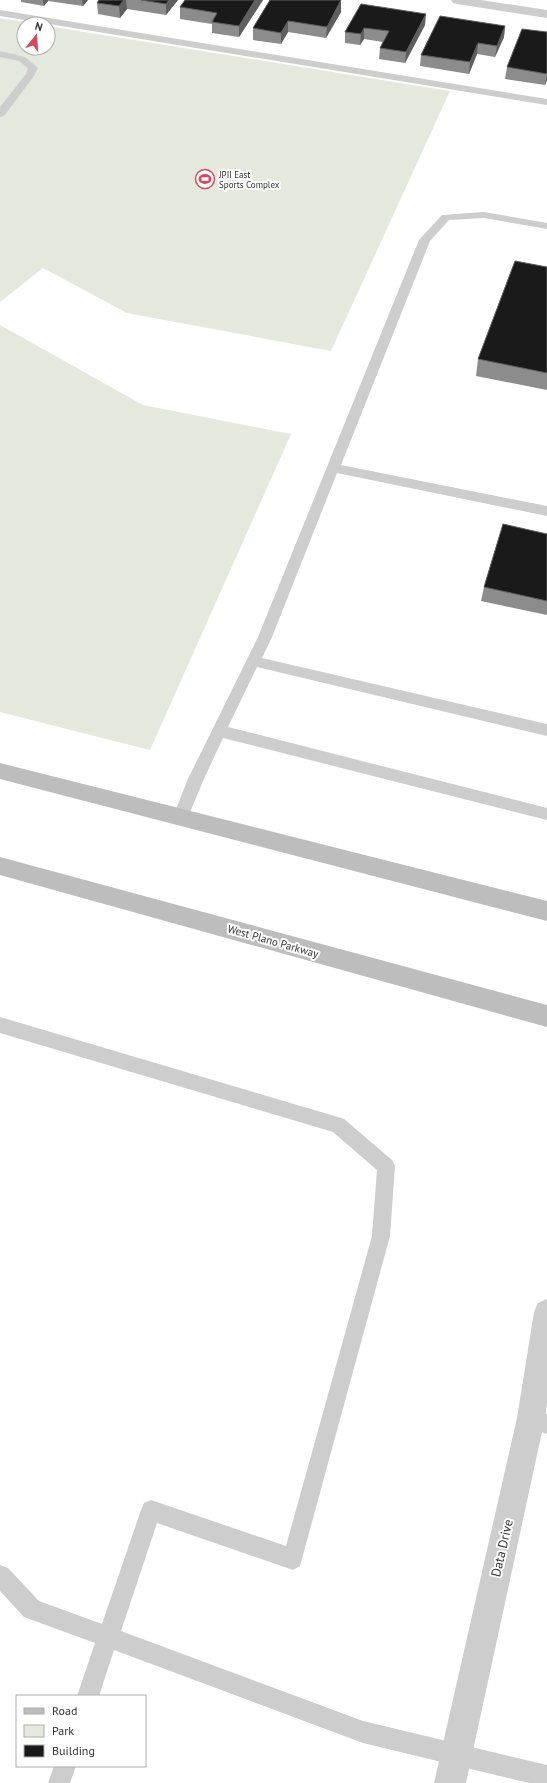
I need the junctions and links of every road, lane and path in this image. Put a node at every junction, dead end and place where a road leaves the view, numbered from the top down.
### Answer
1 (457, 0) edge
2 (0, 13) edge
3 (547, 14) edge
4 (0, 54) edge
5 (547, 102) edge
6 (0, 114) edge
7 (547, 226) edge
8 (334, 468) junction
9 (547, 511) edge
10 (253, 662) junction
11 (547, 730) edge
12 (220, 731) junction
13 (0, 771) edge
14 (547, 814) edge
15 (181, 818) junction
16 (0, 866) edge
17 (547, 912) edge
18 (547, 1016) edge
19 (0, 1025) edge
20 (547, 1312) edge
21 (539, 1421) edge
22 (0, 1576) edge
23 (108, 1638) junction
24 (88, 1695) edge
25 (456, 1755) junction
26 (547, 1776) edge
27 (450, 1783) edge

1 - 3 street
2 - 5 lane
4 - 6 lane
7 - 8 lane
8 - 9 lane
8 - 10 lane
10 - 11 lane
10 - 12 lane
12 - 14 lane
12 - 15 lane
13 - 15 main road
15 - 17 main road
16 - 18 main road, West Plano Parkway
19 - 23 lane
20 - 21 street, Data Drive
21 - 25 street, Data Drive
22 - 23 lane
23 - 24 lane
23 - 25 lane
25 - 26 lane
25 - 27 street, Data Drive

